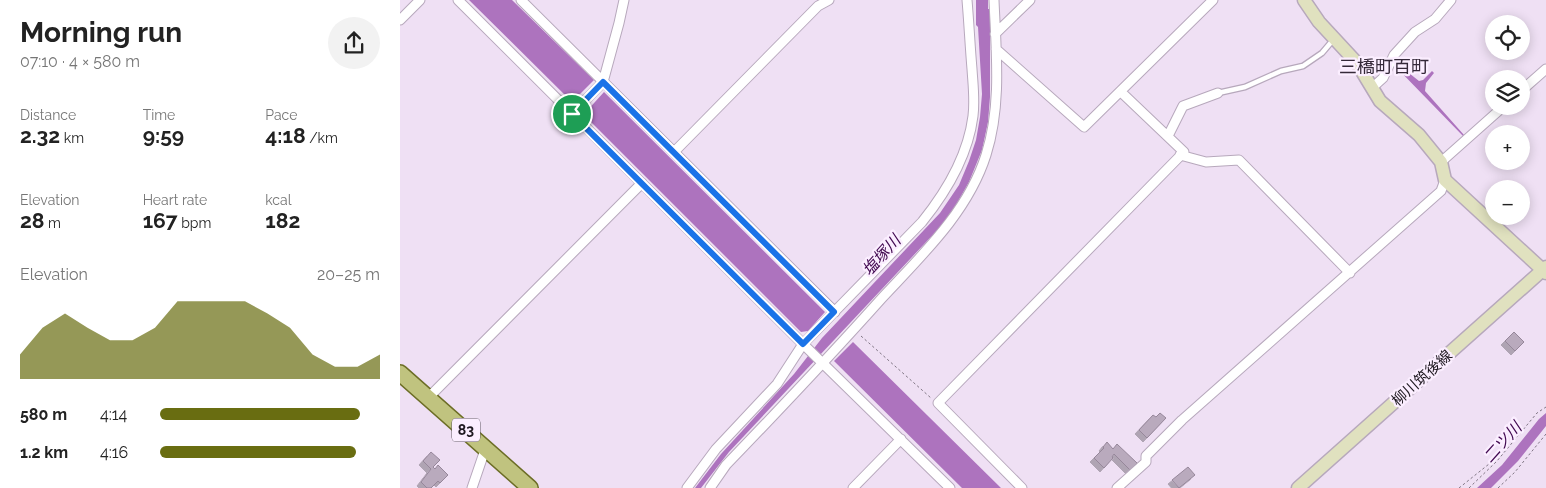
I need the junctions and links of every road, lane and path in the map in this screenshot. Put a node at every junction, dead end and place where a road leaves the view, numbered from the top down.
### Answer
1 (420, 0) edge
2 (458, 0) edge
3 (521, 0) edge
4 (624, 0) edge
5 (829, 0) edge
6 (967, 0) edge
7 (994, 0) edge
8 (1030, 0) edge
9 (1213, 0) edge
10 (1304, 0) edge
11 (1451, 0) edge
12 (400, 20) edge
13 (995, 34) junction
14 (1334, 39) junction
15 (996, 50) junction
16 (1546, 69) edge
17 (603, 82) junction
18 (1530, 83) edge
19 (1373, 87) junction
20 (1121, 92) junction
21 (1218, 93) joint
22 (572, 114) junction
23 (1494, 115) edge
24 (1168, 136) junction
25 (674, 152) junction
26 (1180, 155) junction
27 (1441, 162) junction
28 (1445, 180) junction
29 (642, 183) junction
30 (1545, 270) edge
31 (1350, 273) junction
32 (834, 312) junction
33 (854, 330) junction
34 (803, 344) junction
35 (823, 364) junction
36 (400, 373) edge
37 (428, 398) junction
38 (938, 403) junction
39 (1546, 407) edge
40 (1546, 434) edge
41 (902, 439) junction
42 (486, 447) junction
43 (1495, 463) junction
44 (472, 488) edge
45 (530, 488) edge
46 (688, 488) edge
47 (710, 488) edge
48 (853, 488) edge
49 (950, 488) edge
50 (1022, 488) edge
51 (1117, 488) edge
52 (1298, 488) edge
53 (1459, 488) edge
54 (1469, 488) edge
55 (1498, 488) edge

1 - 12 street
2 - 22 street
3 - 17 street
4 - 17 street
5 - 25 street
6 - 32 street
7 - 13 street
8 - 13 street
9 - 20 street
10 - 14 main road
11 - 19 street
13 - 15 street
14 - 19 main road
14 - 21 lane
15 - 20 street
15 - 33 street
16 - 18 street
17 - 22 street
17 - 25 street
19 - 27 main road
20 - 24 street
21 - 24 street
22 - 29 street
23 - 27 street
24 - 26 street
25 - 32 street
26 - 31 street
26 - 38 street
27 - 28 main road
28 - 30 main road
28 - 31 street
29 - 34 street
29 - 37 street
30 - 52 main road, 柳川筑後線
31 - 51 street
32 - 34 street
33 - 35 street
33 - 38 path
34 - 35 street
34 - 46 street
35 - 41 street
35 - 47 street
36 - 37 main road, 83
37 - 42 main road, 83
38 - 50 street
39 - 43 path
40 - 55 path
41 - 48 street
41 - 49 street
42 - 44 street
42 - 45 main road, 83
43 - 53 path
43 - 54 path

